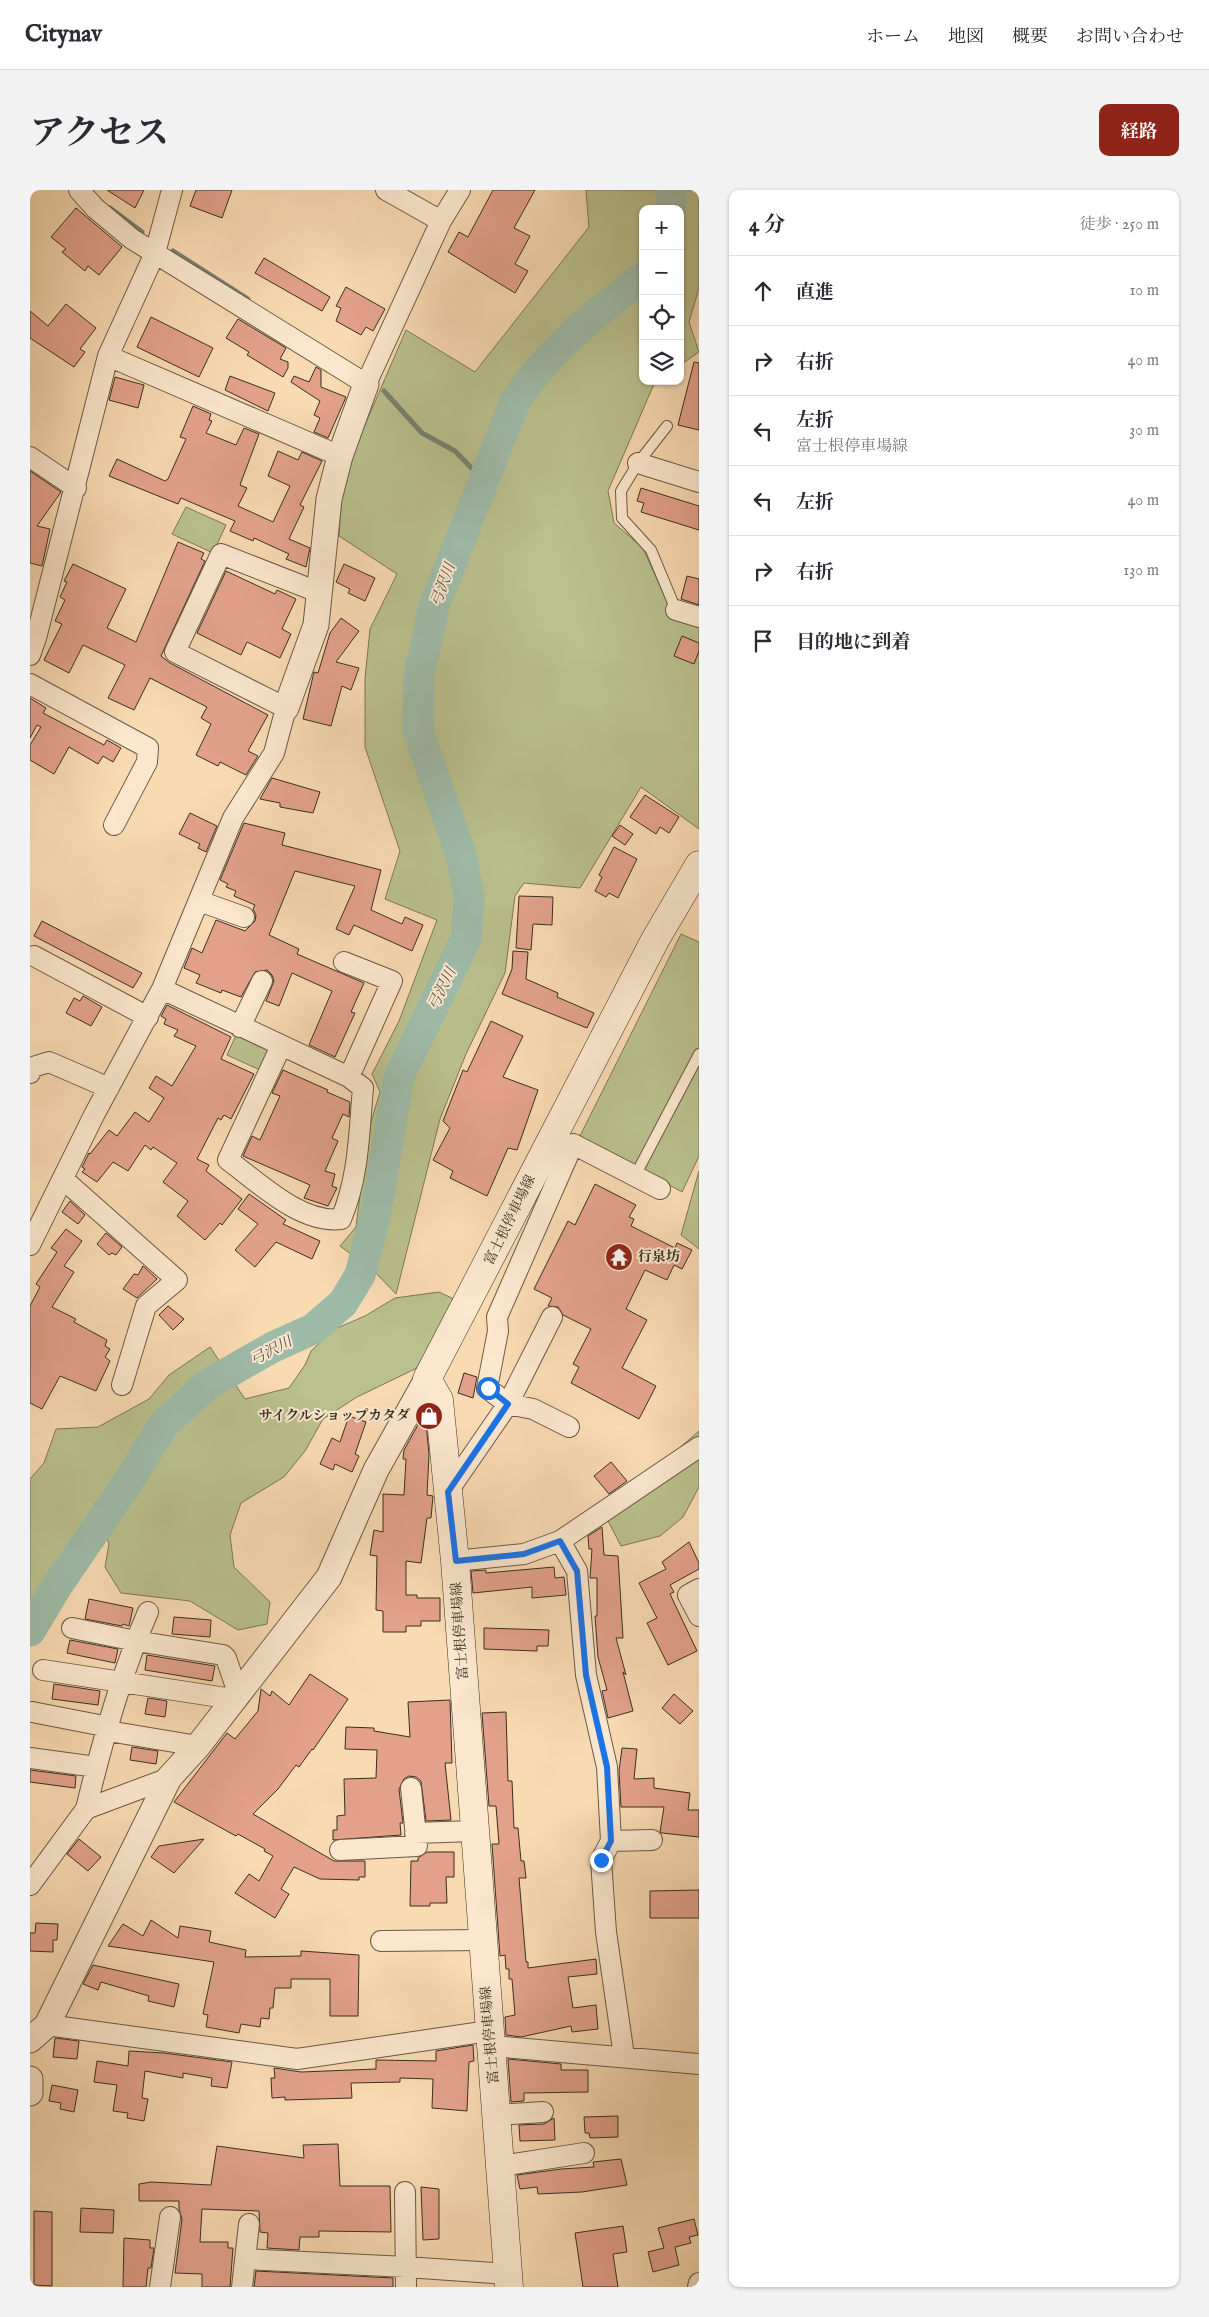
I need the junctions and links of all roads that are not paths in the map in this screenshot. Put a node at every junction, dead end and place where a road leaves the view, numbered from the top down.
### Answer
1 (79, 190) edge
2 (172, 190) edge
3 (386, 190) edge
4 (460, 190) edge
5 (441, 221) junction
6 (155, 253) junction
7 (108, 356) junction
8 (366, 384) junction
9 (667, 426) dead end
10 (340, 456) junction
11 (30, 458) edge
12 (638, 463) junction
13 (699, 482) edge
14 (76, 488) junction
15 (318, 592) junction
16 (676, 610) joint
17 (699, 617) edge
18 (32, 643) edge
19 (30, 684) edge
20 (286, 708) junction
21 (114, 825) dead end
22 (699, 865) edge
23 (199, 901) junction
24 (244, 917) dead end
25 (34, 956) dead end
26 (344, 962) dead end
27 (262, 981) dead end
28 (162, 989) junction
29 (148, 1017) junction
30 (240, 1027) junction
31 (282, 1046) junction
32 (699, 1054) edge
33 (30, 1073) edge
34 (349, 1076) junction
35 (109, 1088) junction
36 (635, 1176) junction
37 (63, 1179) junction
38 (660, 1188) dead end
39 (38, 1211) edge
40 (30, 1245) edge
41 (552, 1318) dead end
42 (427, 1379) junction
43 (122, 1385) dead end
44 (508, 1404) junction
45 (569, 1427) dead end
46 (699, 1447) edge
47 (448, 1492) junction
48 (560, 1541) junction
49 (456, 1561) junction
50 (699, 1589) edge
51 (148, 1612) dead end
52 (699, 1616) edge
53 (72, 1628) dead end
54 (136, 1641) junction
55 (43, 1670) dead end
56 (123, 1683) junction
57 (236, 1696) junction
58 (32, 1712) dead end
59 (108, 1729) junction
60 (198, 1746) junction
61 (30, 1758) edge
62 (96, 1767) junction
63 (168, 1778) junction
64 (411, 1788) dead end
65 (86, 1809) junction
66 (474, 1831) junction
67 (415, 1833) junction
68 (652, 1840) dead end
69 (611, 1841) junction
70 (340, 1850) dead end
71 (30, 1885) edge
72 (482, 1940) junction
73 (380, 1941) dead end
74 (38, 2033) edge
75 (490, 2038) junction
76 (624, 2056) junction
77 (699, 2064) edge
78 (30, 2079) edge
79 (30, 2093) edge
80 (543, 2112) dead end
81 (497, 2115) junction
82 (584, 2153) dead end
83 (500, 2166) junction
84 (405, 2192) dead end
85 (170, 2216) dead end
86 (249, 2224) dead end
87 (245, 2259) junction
88 (406, 2267) junction
89 (509, 2281) edge
90 (699, 2283) edge
91 (160, 2287) edge
92 (242, 2287) edge
93 (406, 2287) edge
94 (698, 2287) edge

1 - 6 street
2 - 6 street
3 - 5 street
4 - 5 street
5 - 8 street
6 - 7 street
6 - 8 street
7 - 10 street
7 - 14 street
8 - 10 street
9 - 12 lane
10 - 15 street
11 - 14 street
12 - 13 street
12 - 16 lane
14 - 18 street
15 - 20 street
15 - 20 street
16 - 17 street
19 - 21 street
20 - 23 street
22 - 42 main road, 富士根停車場線
23 - 24 street
23 - 28 street
25 - 29 street
26 - 34 street
27 - 30 street
28 - 29 street
28 - 30 street
29 - 35 street
30 - 31 street
31 - 34 street
31 - 34 street
32 - 36 lane
33 - 35 street
35 - 37 street
36 - 38 street
36 - 44 street
37 - 39 street
37 - 43 street
39 - 40 street
41 - 44 street
42 - 47 main road, 富士根停車場線
42 - 57 street
44 - 45 street
44 - 47 street
46 - 48 street
47 - 49 main road, 富士根停車場線
48 - 49 street
48 - 69 street
49 - 66 main road, 富士根停車場線
50 - 52 street
51 - 54 street
53 - 54 street
54 - 56 street
54 - 57 street
55 - 56 street
56 - 57 street
56 - 59 street
57 - 60 street
58 - 59 street
59 - 60 street
59 - 62 street
60 - 63 street
61 - 62 street
62 - 65 street
63 - 65 street
63 - 74 street
64 - 67 street
65 - 71 street
66 - 67 street
66 - 72 main road, 富士根停車場線
67 - 70 street
68 - 69 street
69 - 76 street
72 - 73 street
72 - 75 main road, 富士根停車場線
74 - 75 street
75 - 76 street
75 - 81 main road, 富士根停車場線
76 - 77 street
78 - 79 street
80 - 81 street
81 - 83 main road, 富士根停車場線
82 - 83 street
83 - 89 main road, 富士根停車場線
84 - 88 street
85 - 91 street
86 - 87 street
87 - 88 street
87 - 92 street
88 - 89 street
88 - 93 street
90 - 94 street

